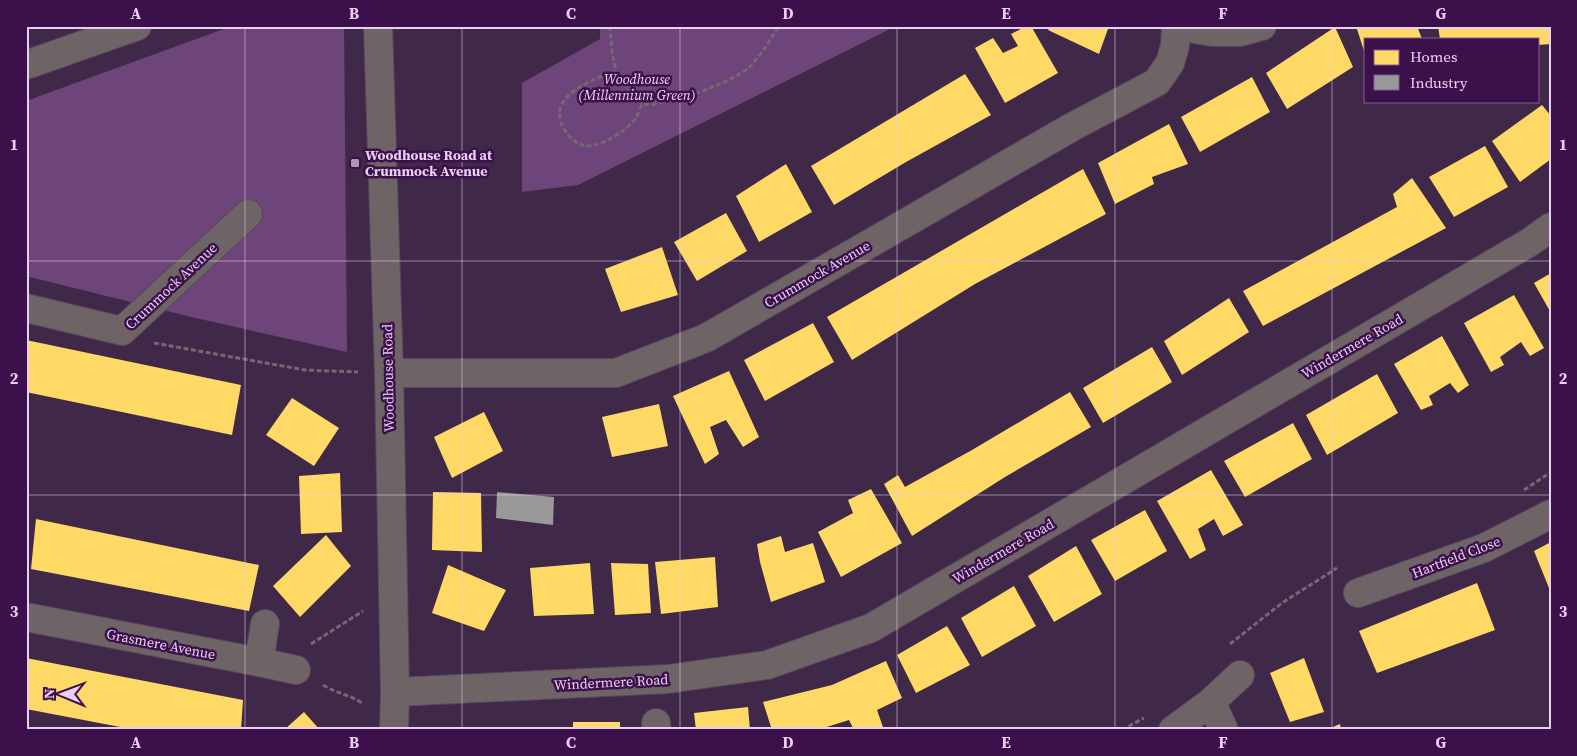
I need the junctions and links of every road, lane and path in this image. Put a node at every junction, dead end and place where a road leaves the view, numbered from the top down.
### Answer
1 (136, 26) edge
2 (378, 26) edge
3 (610, 26) edge
4 (779, 26) edge
5 (1176, 26) edge
6 (1262, 26) edge
7 (26, 65) edge
8 (616, 71) junction
9 (642, 104) junction
10 (248, 214) dead end
11 (1551, 228) edge
12 (26, 308) edge
13 (122, 331) junction
14 (389, 372) junction
15 (1551, 514) edge
16 (393, 592) junction
17 (1358, 593) dead end
18 (26, 617) edge
19 (265, 624) dead end
20 (259, 662) junction
21 (296, 670) junction
22 (1240, 675) dead end
23 (395, 692) junction
24 (1211, 702) junction
25 (364, 704) dead end
26 (394, 730) edge
27 (1174, 730) edge
28 (1224, 730) edge

1 - 7 street
2 - 14 street, Woodhouse Road
3 - 8 path
4 - 9 path
5 - 6 street, Crummock Avenue
5 - 14 street, Crummock Avenue
8 - 9 path
8 - 9 path
10 - 13 street, Crummock Avenue
11 - 23 street, Windermere Road
12 - 13 street, Crummock Avenue
13 - 14 path
14 - 16 street, Woodhouse Road
15 - 17 street, Hartfield Close
16 - 21 path
16 - 23 street, Woodhouse Road
18 - 20 street, Grasmere Avenue
19 - 20 street
20 - 21 street, Grasmere Avenue
21 - 25 path
22 - 24 street
23 - 26 street, Woodhouse Road
24 - 27 street
24 - 28 street

